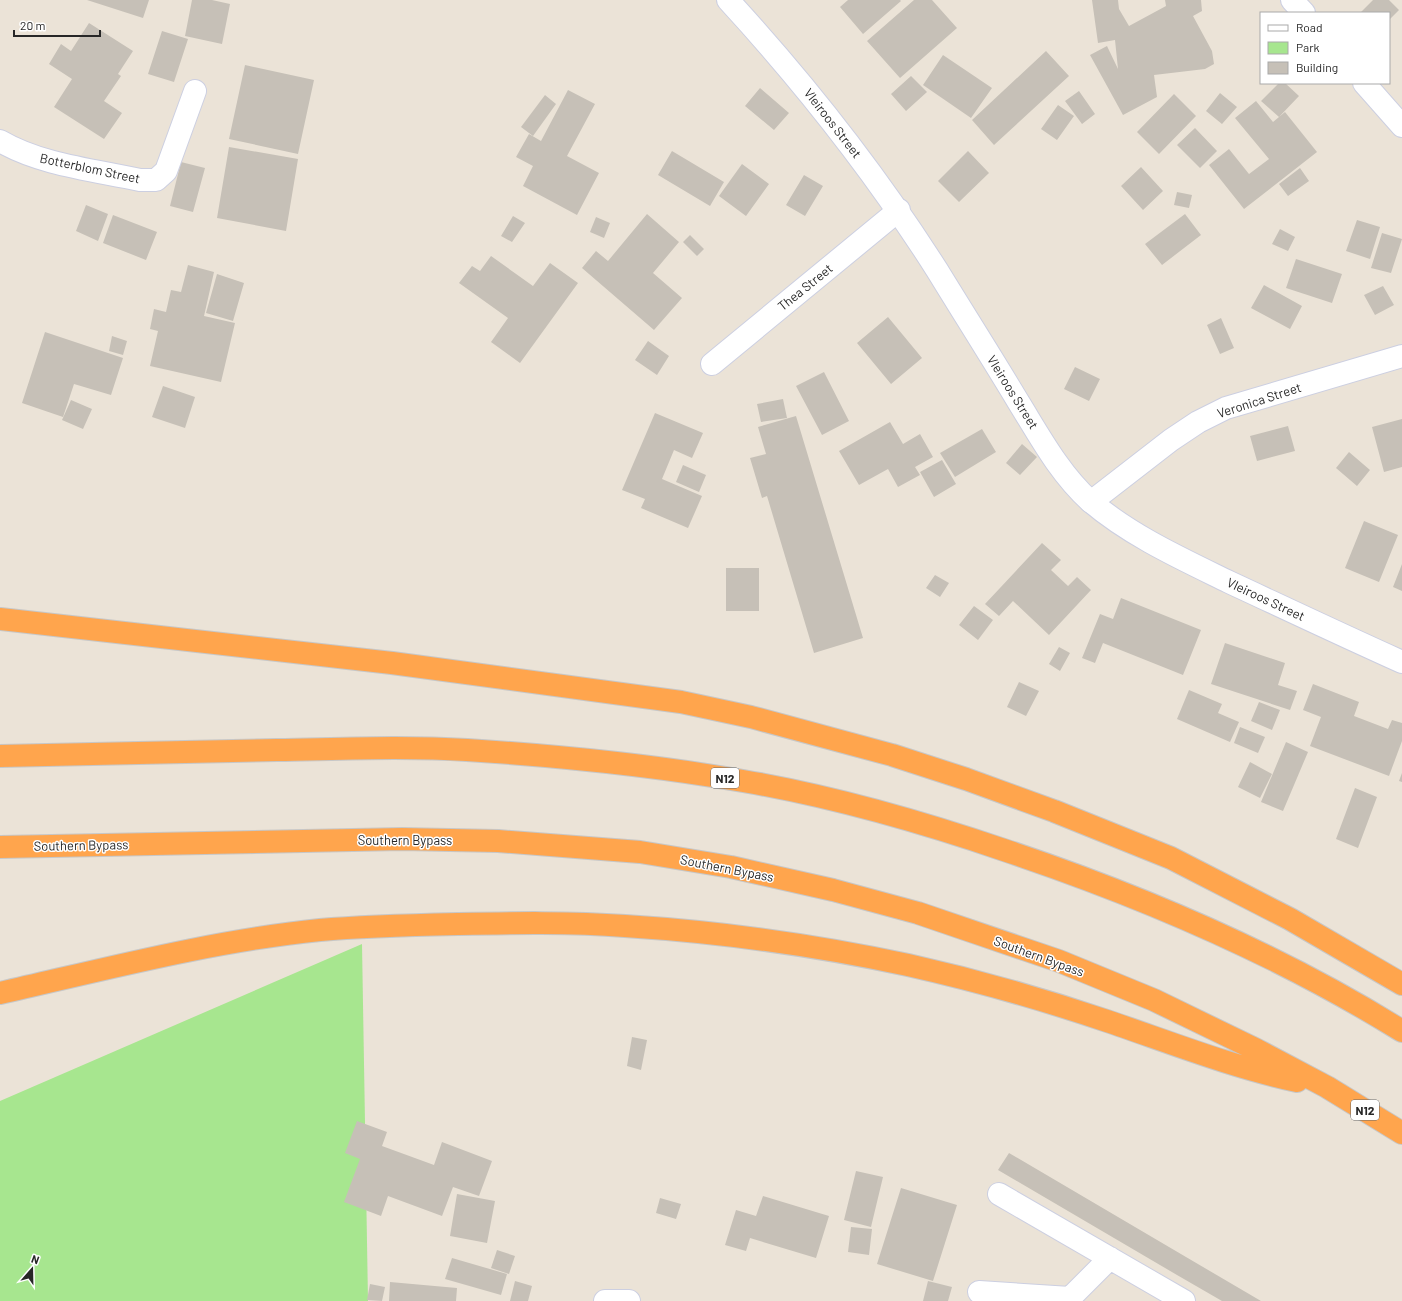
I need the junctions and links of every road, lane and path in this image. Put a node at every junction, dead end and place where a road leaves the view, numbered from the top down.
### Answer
1 (728, 0) edge
2 (1292, 0) edge
3 (1303, 12) edge
4 (1365, 84) edge
5 (195, 91) dead end
6 (1402, 126) edge
7 (0, 141) edge
8 (899, 210) junction
9 (1402, 356) edge
10 (712, 364) dead end
11 (1091, 502) junction
12 (0, 619) edge
13 (1402, 662) edge
14 (0, 756) edge
15 (0, 847) edge
16 (1402, 984) edge
17 (0, 993) edge
18 (1402, 1031) edge
19 (1328, 1088) junction
20 (1402, 1133) edge
21 (999, 1194) dead end
22 (1110, 1258) junction
23 (979, 1292) dead end
24 (1070, 1299) edge
25 (605, 1301) edge
26 (629, 1301) edge
27 (1184, 1301) edge

1 - 8 street, Vleiroos Street
2 - 3 street
4 - 6 street
5 - 7 street, Botterblom Street
8 - 10 street, Thea Street
8 - 11 street, Vleiroos Street
9 - 11 street, Veronica Street
11 - 13 street, Vleiroos Street
12 - 16 highway
14 - 18 highway, N12
15 - 19 highway, Southern Bypass / N12
17 - 19 highway
19 - 20 highway, Southern Bypass / N12
21 - 22 street
22 - 24 street
22 - 27 street
23 - 24 street
25 - 26 street

